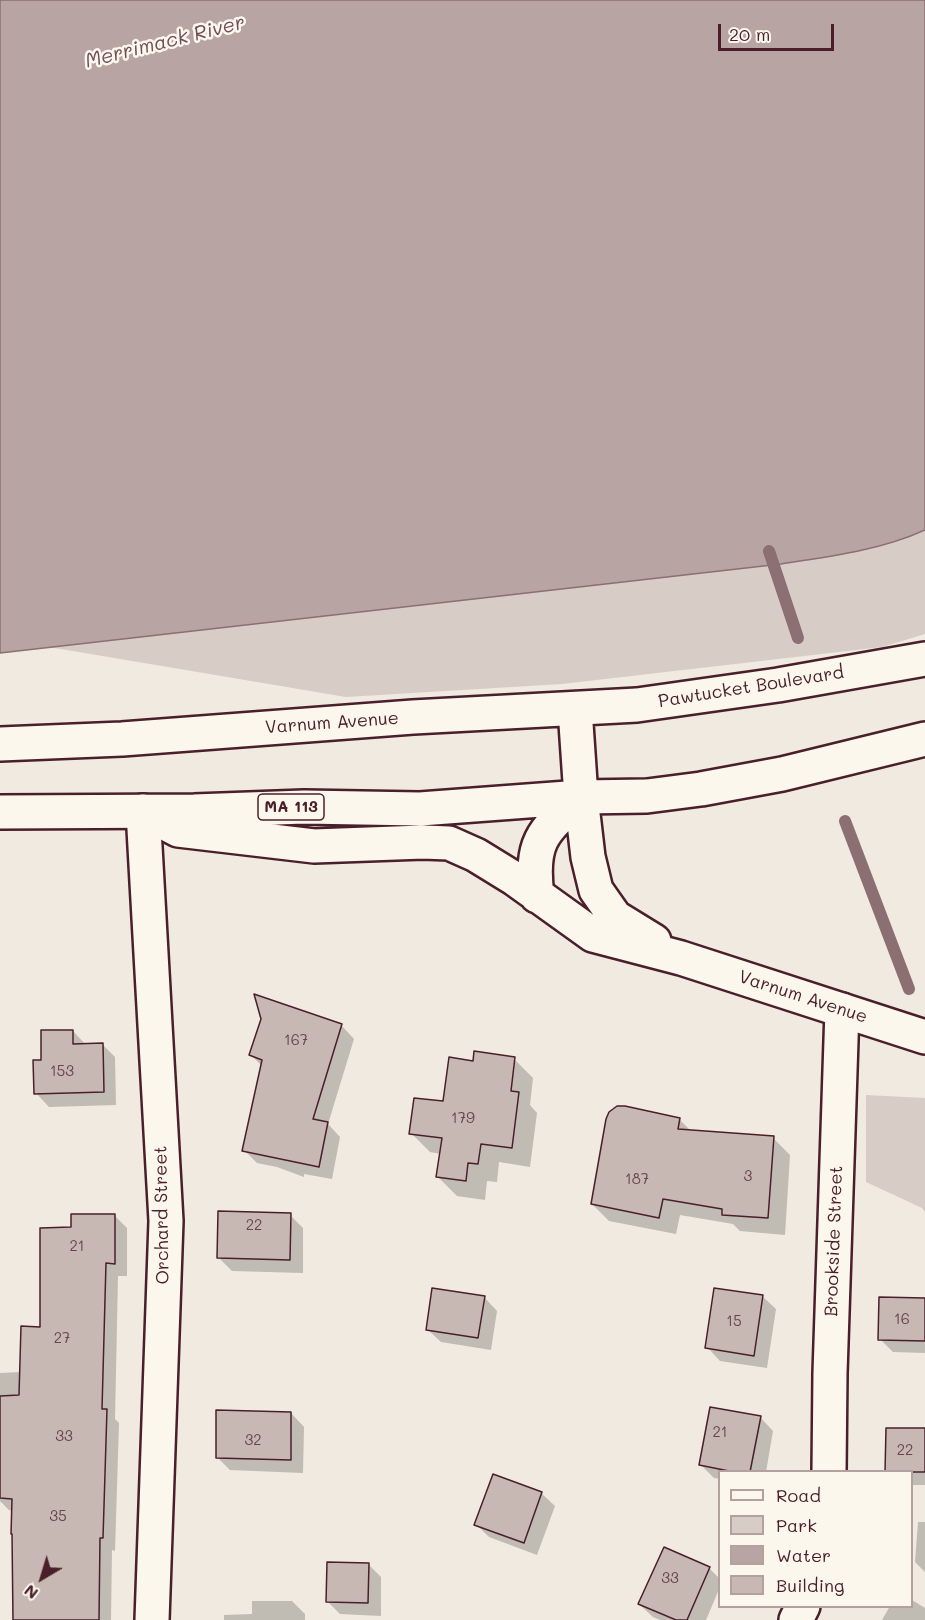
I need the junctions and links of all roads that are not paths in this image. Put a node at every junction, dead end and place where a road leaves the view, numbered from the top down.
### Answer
1 (925, 659) edge
2 (575, 709) junction
3 (925, 739) edge
4 (0, 744) edge
5 (581, 797) junction
6 (143, 811) junction
7 (0, 812) edge
8 (537, 896) junction
9 (681, 958) junction
10 (842, 1010) junction
11 (925, 1037) edge
12 (829, 1470) edge
13 (152, 1620) edge

1 - 2 main road, Pawtucket Boulevard
2 - 4 main road, Varnum Avenue
2 - 5 main road, Varnum Avenue
3 - 5 main road, MA 113
5 - 6 main road, Varnum Avenue / MA 113
5 - 8 main road
5 - 9 main road, Varnum Avenue
6 - 7 main road, Varnum Avenue / MA 113
6 - 8 main road, Varnum Avenue
6 - 13 main road, Orchard Street
8 - 9 main road, Varnum Avenue
9 - 10 main road, Varnum Avenue
10 - 11 main road, Varnum Avenue
10 - 12 main road, Brookside Street

